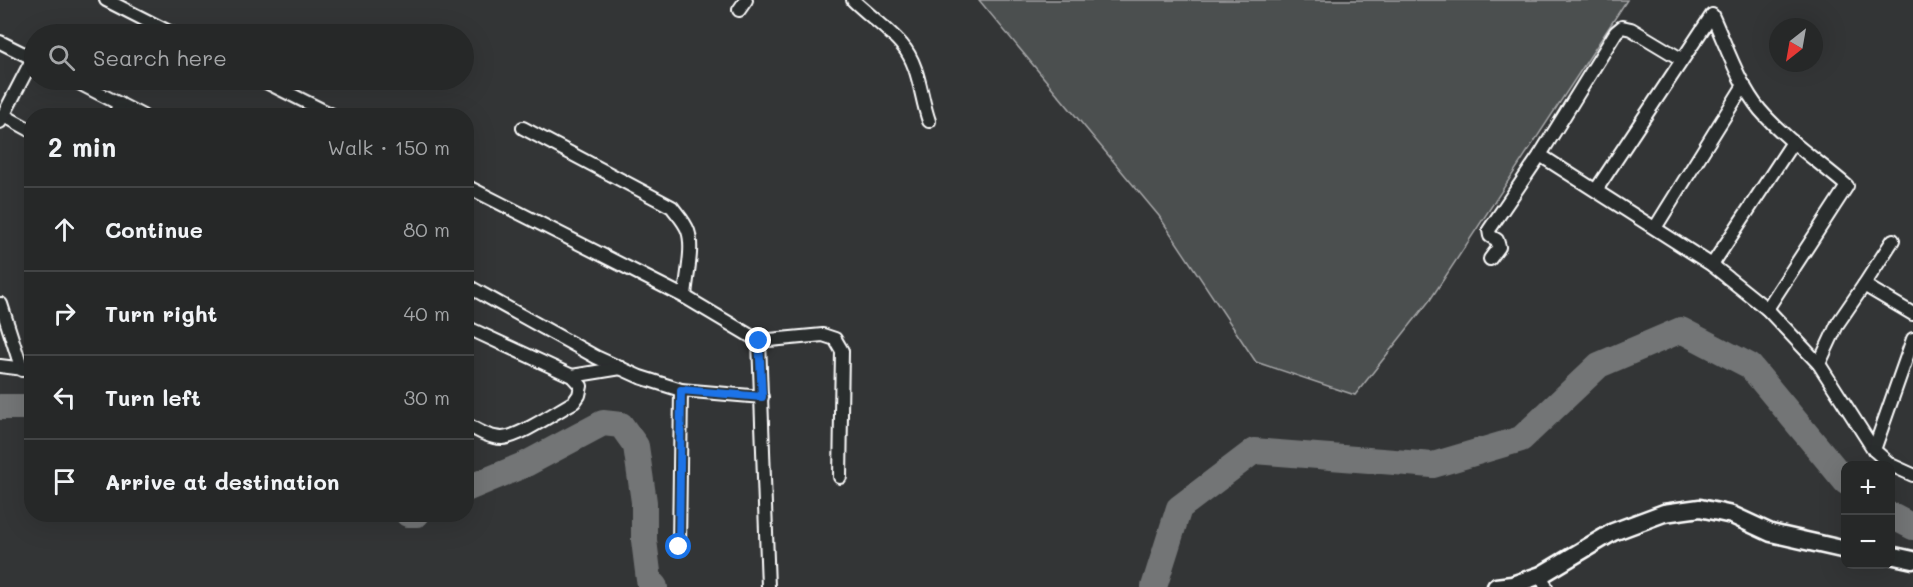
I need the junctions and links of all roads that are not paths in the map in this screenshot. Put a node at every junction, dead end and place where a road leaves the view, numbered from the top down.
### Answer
1 (106, 0) edge
2 (853, 0) edge
3 (153, 24) edge
4 (0, 42) edge
5 (24, 54) edge
6 (1681, 59) junction
7 (24, 77) edge
8 (1744, 85) junction
9 (88, 90) edge
10 (282, 90) edge
11 (114, 108) edge
12 (318, 108) edge
13 (1, 119) edge
14 (929, 121) dead end
15 (24, 128) edge
16 (523, 128) dead end
17 (1793, 142) junction
18 (1540, 155) junction
19 (474, 190) edge
20 (1596, 190) junction
21 (1655, 228) junction
22 (1893, 240) dead end
23 (1490, 259) dead end
24 (1713, 265) junction
25 (1864, 285) junction
26 (474, 289) edge
27 (685, 297) junction
28 (0, 303) edge
29 (1767, 309) junction
30 (1913, 314) edge
31 (474, 331) edge
32 (1913, 339) edge
33 (759, 341) junction
34 (1819, 364) junction
35 (24, 365) edge
36 (0, 366) edge
37 (622, 368) junction
38 (24, 370) edge
39 (572, 376) junction
40 (681, 390) junction
41 (762, 397) junction
42 (474, 428) edge
43 (1874, 450) junction
44 (1886, 461) edge
45 (1895, 467) edge
46 (1913, 475) edge
47 (840, 477) dead end
48 (679, 547) dead end
49 (1841, 549) edge
50 (1895, 556) edge
51 (1913, 560) edge
52 (1544, 581) edge
53 (768, 587) edge
54 (1496, 587) edge

1 - 3 street
2 - 14 street
4 - 5 street
6 - 8 street
6 - 18 street
6 - 20 street
7 - 13 street
8 - 17 street
8 - 21 street
9 - 11 street
10 - 12 street
13 - 15 street
16 - 27 street
17 - 24 street
17 - 29 street
18 - 20 street
18 - 23 street
19 - 27 street
20 - 21 street
21 - 24 street
22 - 25 street
24 - 29 street
25 - 30 street
25 - 34 street
26 - 37 street
27 - 33 street
28 - 35 street
29 - 34 street
31 - 39 street
32 - 43 street
33 - 41 street
33 - 47 street
34 - 43 street
36 - 38 street
37 - 39 street
37 - 40 street
39 - 42 street
40 - 41 street
40 - 48 street
41 - 53 street
43 - 44 street
45 - 46 street
49 - 52 street
50 - 51 street
52 - 54 street

